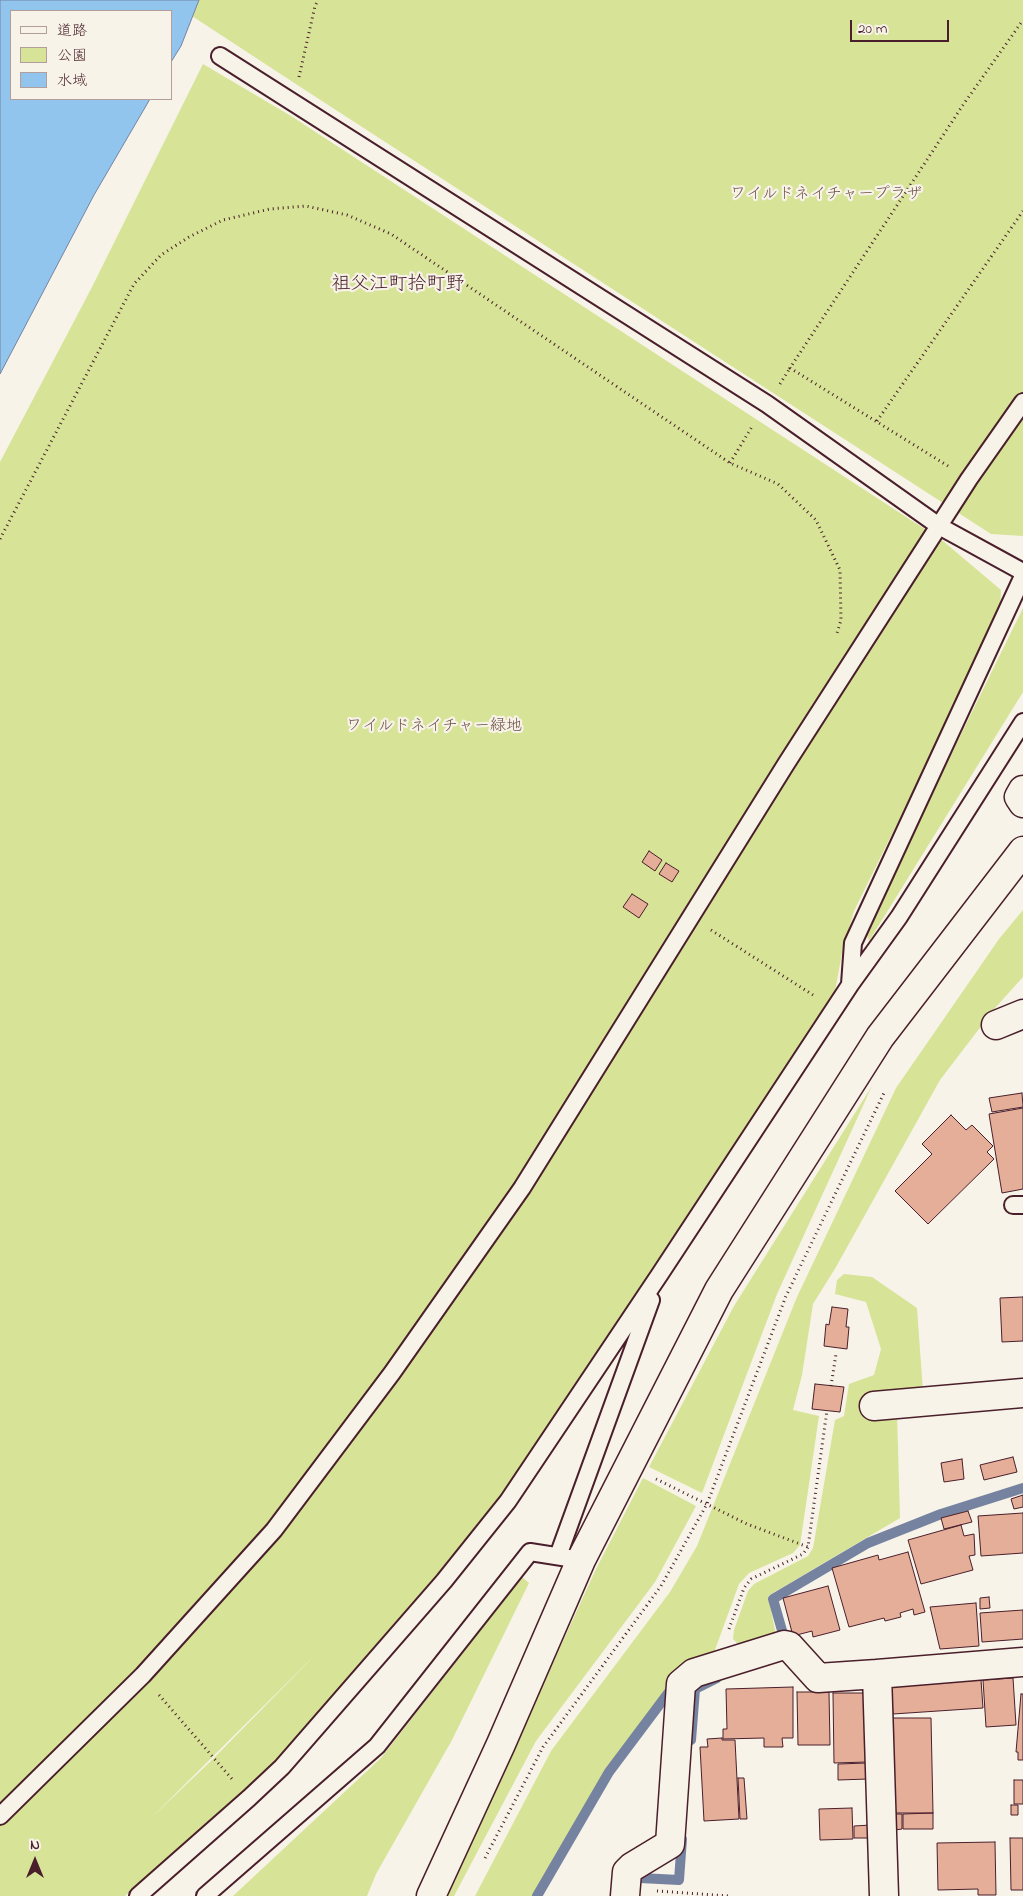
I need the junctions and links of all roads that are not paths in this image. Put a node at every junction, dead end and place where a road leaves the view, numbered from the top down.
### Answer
1 (220, 56) dead end
2 (1023, 402) edge
3 (939, 526) junction
4 (1023, 574) edge
5 (1023, 722) edge
6 (1023, 790) edge
7 (1023, 803) edge
8 (1023, 852) edge
9 (850, 985) junction
10 (1023, 1014) edge
11 (996, 1025) dead end
12 (660, 1274) junction
13 (1023, 1393) edge
14 (874, 1406) dead end
15 (569, 1558) junction
16 (1023, 1662) edge
17 (877, 1674) junction
18 (0, 1816) edge
19 (626, 1893) edge
20 (138, 1896) edge
21 (205, 1896) edge
22 (431, 1896) edge
23 (884, 1896) edge

1 - 3 lane
2 - 3 lane
3 - 4 lane
3 - 18 lane
4 - 9 lane
5 - 9 lane
6 - 7 street
8 - 15 street
9 - 12 lane
10 - 11 street
12 - 15 lane
12 - 20 lane
13 - 14 street
15 - 21 lane
15 - 22 street
16 - 17 street
17 - 19 street
17 - 23 street

